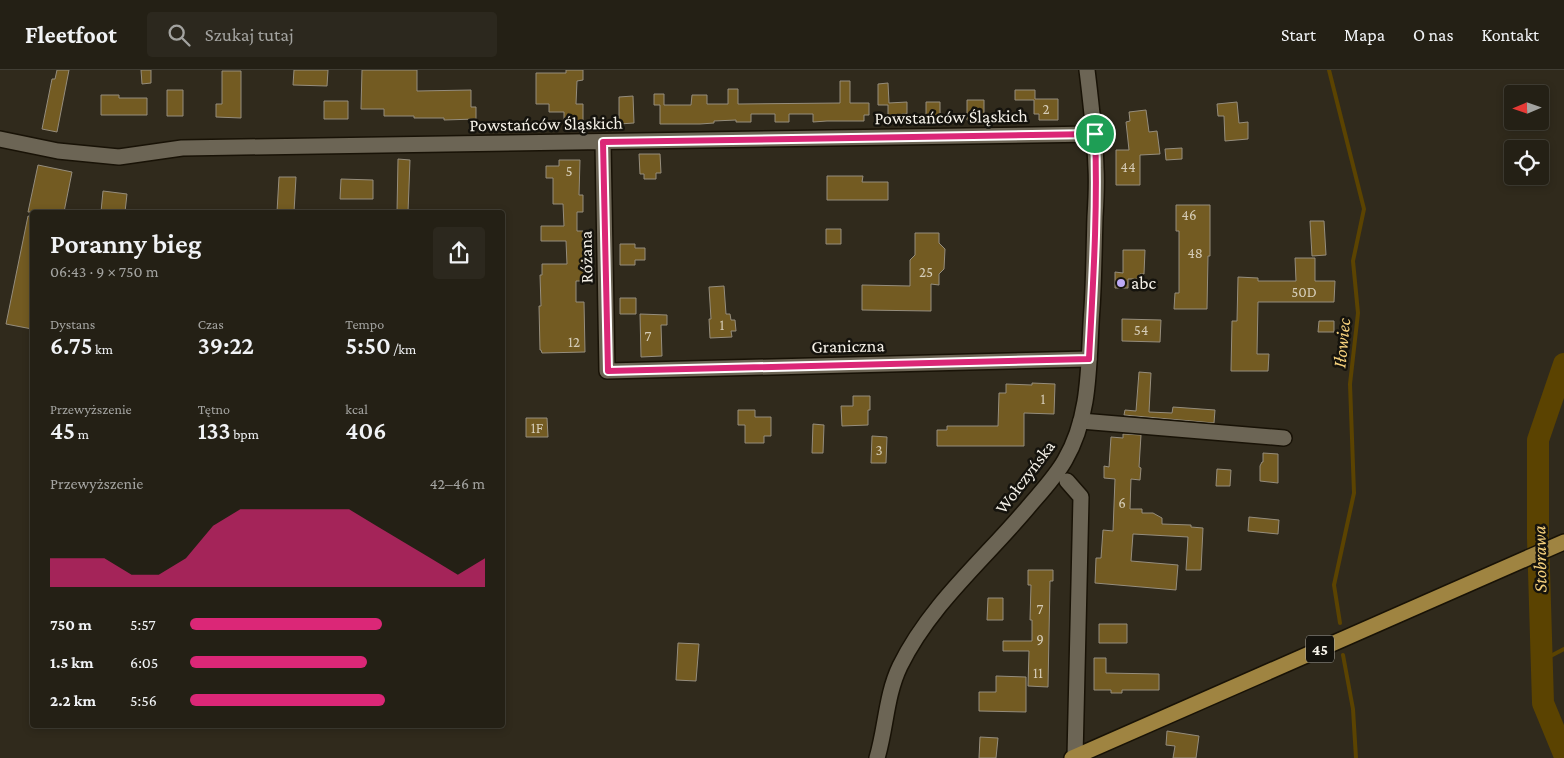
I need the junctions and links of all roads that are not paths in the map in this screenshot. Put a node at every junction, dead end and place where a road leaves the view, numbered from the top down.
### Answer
1 (1087, 70) edge
2 (1095, 134) junction
3 (0, 139) edge
4 (603, 142) junction
5 (1089, 359) junction
6 (608, 371) joint
7 (1081, 421) junction
8 (1284, 438) dead end
9 (1067, 481) dead end
10 (1563, 542) edge
11 (880, 755) edge
12 (1074, 758) edge

1 - 2 street, Wołczyńska
2 - 4 street, Powstańców Śląskich
2 - 5 street, Wołczyńska
3 - 4 street, Powstańców Śląskich
4 - 6 street, Różana
5 - 6 street, Graniczna
5 - 7 street, Wołczyńska
7 - 8 street
7 - 11 street, Wołczyńska
9 - 12 street, Wołczyńska
10 - 12 main road, 45

